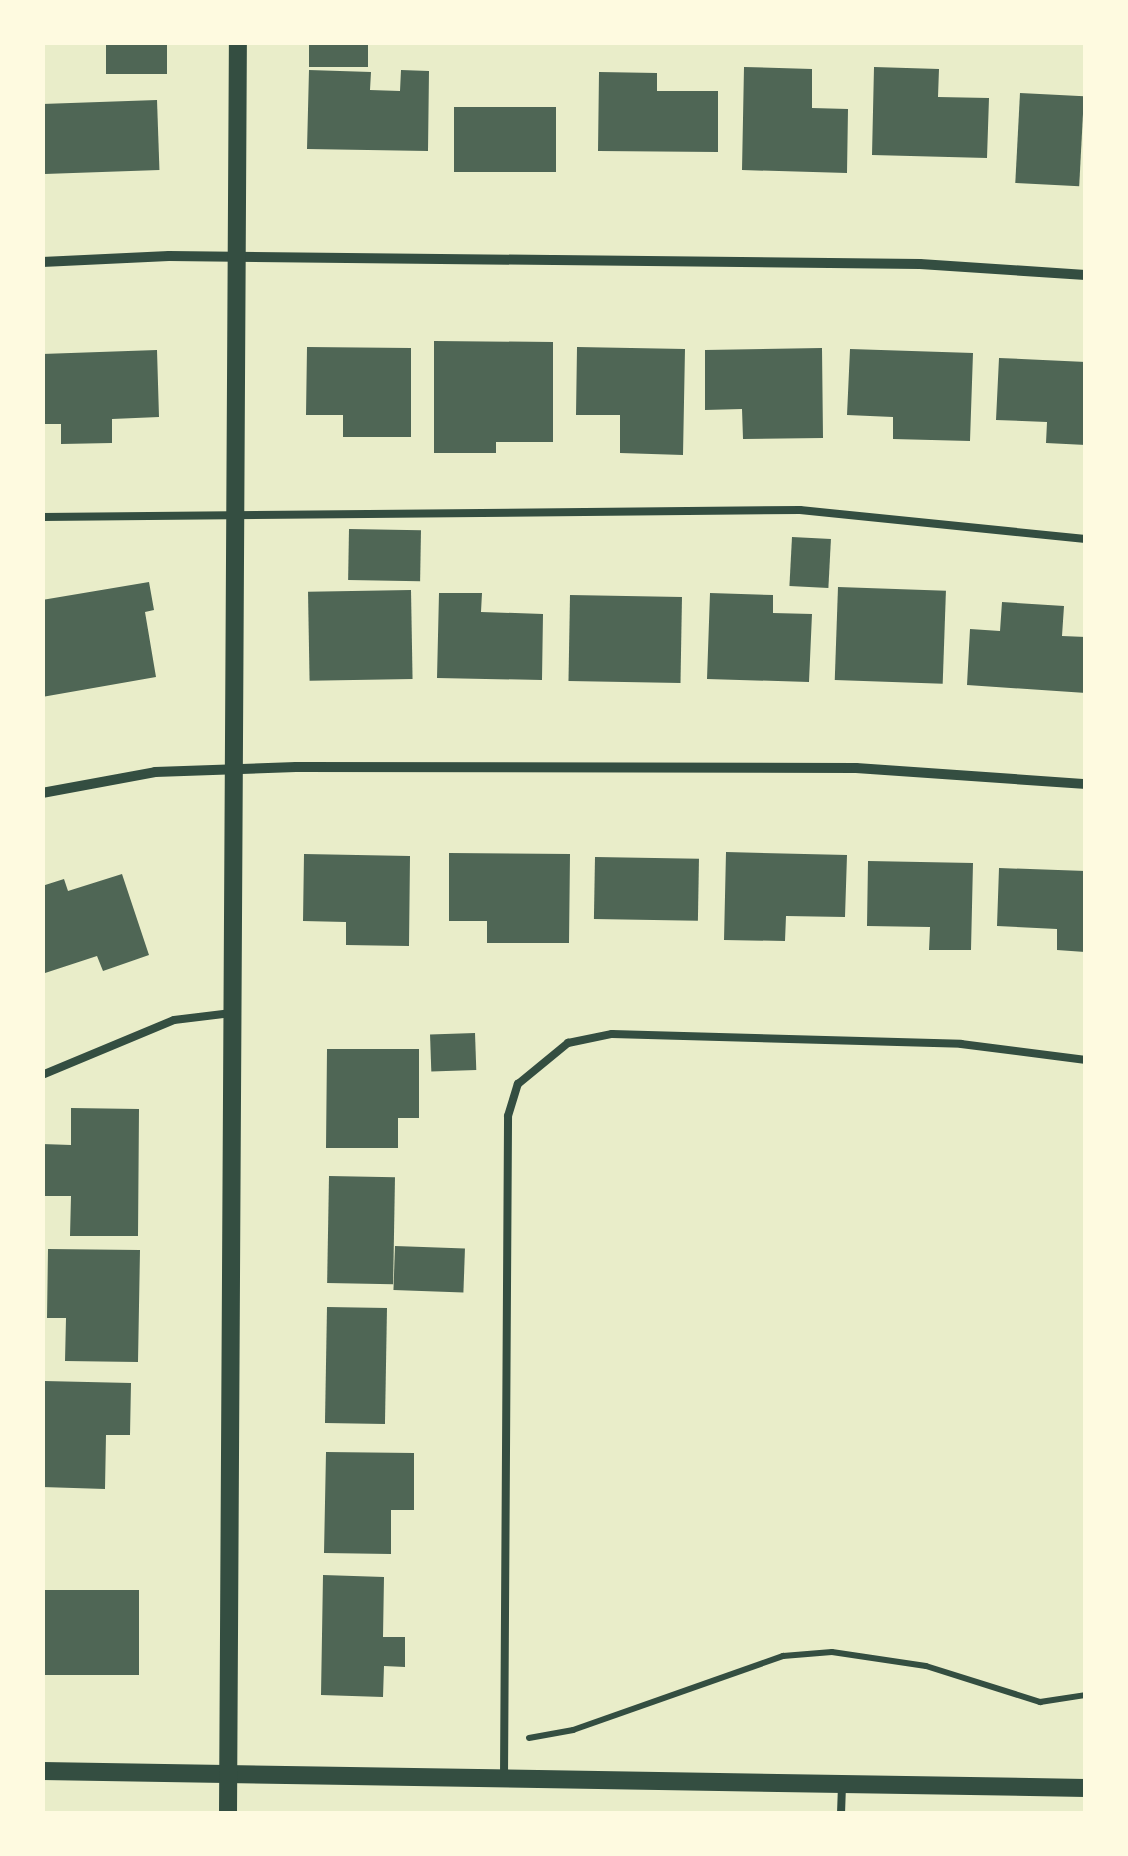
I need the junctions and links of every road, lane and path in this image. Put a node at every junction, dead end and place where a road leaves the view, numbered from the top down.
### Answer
1 (238, 42) edge
2 (236, 258) junction
3 (42, 262) edge
4 (1086, 275) edge
5 (234, 512) junction
6 (42, 517) edge
7 (1086, 539) edge
8 (234, 769) junction
9 (1086, 784) edge
10 (42, 793) edge
11 (232, 1013) junction
12 (1086, 1060) edge
13 (42, 1075) edge
14 (1086, 1694) edge
15 (506, 1738) junction
16 (42, 1771) edge
17 (229, 1775) junction
18 (504, 1782) junction
19 (842, 1786) junction
20 (1086, 1788) edge
21 (228, 1814) edge
22 (841, 1814) edge

1 - 2 street
2 - 3 street
2 - 4 street
2 - 5 street
5 - 6 lane
5 - 7 lane
5 - 8 street
8 - 9 street
8 - 10 street
8 - 11 street
11 - 13 lane
11 - 17 street
12 - 15 lane
14 - 15 path
15 - 18 lane
16 - 17 street
17 - 18 street
17 - 21 street
18 - 19 street
19 - 20 street
19 - 22 lane

